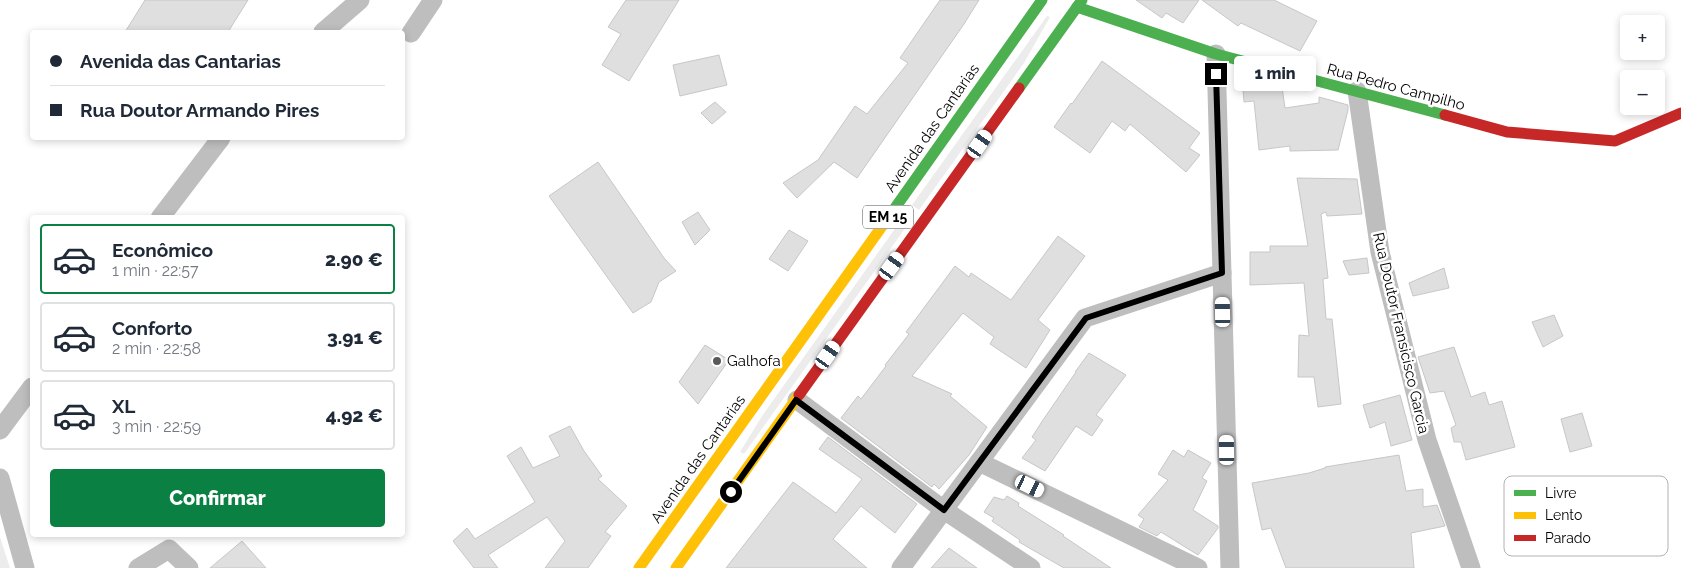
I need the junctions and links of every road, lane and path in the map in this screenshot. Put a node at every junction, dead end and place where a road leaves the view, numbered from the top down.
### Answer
1 (360, 0) edge
2 (433, 0) edge
3 (1042, 0) edge
4 (1079, 3) edge
5 (1058, 16) dead end
6 (324, 30) edge
7 (411, 33) dead end
8 (1046, 51) junction
9 (1216, 54) junction
10 (1357, 91) junction
11 (1681, 112) edge
12 (218, 140) edge
13 (162, 215) edge
14 (1222, 273) junction
15 (30, 390) edge
16 (796, 400) junction
17 (0, 430) edge
18 (980, 462) junction
19 (0, 478) edge
20 (944, 510) junction
21 (647, 565) edge
22 (25, 568) edge
23 (138, 568) edge
24 (189, 568) edge
25 (676, 568) edge
26 (901, 568) edge
27 (1031, 568) edge
28 (1198, 568) edge
29 (1230, 568) edge
30 (1472, 568) edge

1 - 6 street
2 - 7 street
3 - 21 main road, Avenida das Cantarias / EM 15
4 - 8 main road, EM 15
4 - 9 main road, Rua Pedro Campilho
5 - 8 main road
8 - 16 main road, EM 15
9 - 10 main road, Rua Pedro Campilho
9 - 14 street
10 - 11 main road, Rua Pedro Campilho
10 - 30 street, Rua Doutor Fransicisco Garcia
12 - 13 street
14 - 18 street
14 - 29 street
15 - 17 street
16 - 20 street
16 - 25 main road, EM 15
18 - 20 street
18 - 28 street
19 - 22 street
20 - 26 street
20 - 27 street
23 - 24 street

